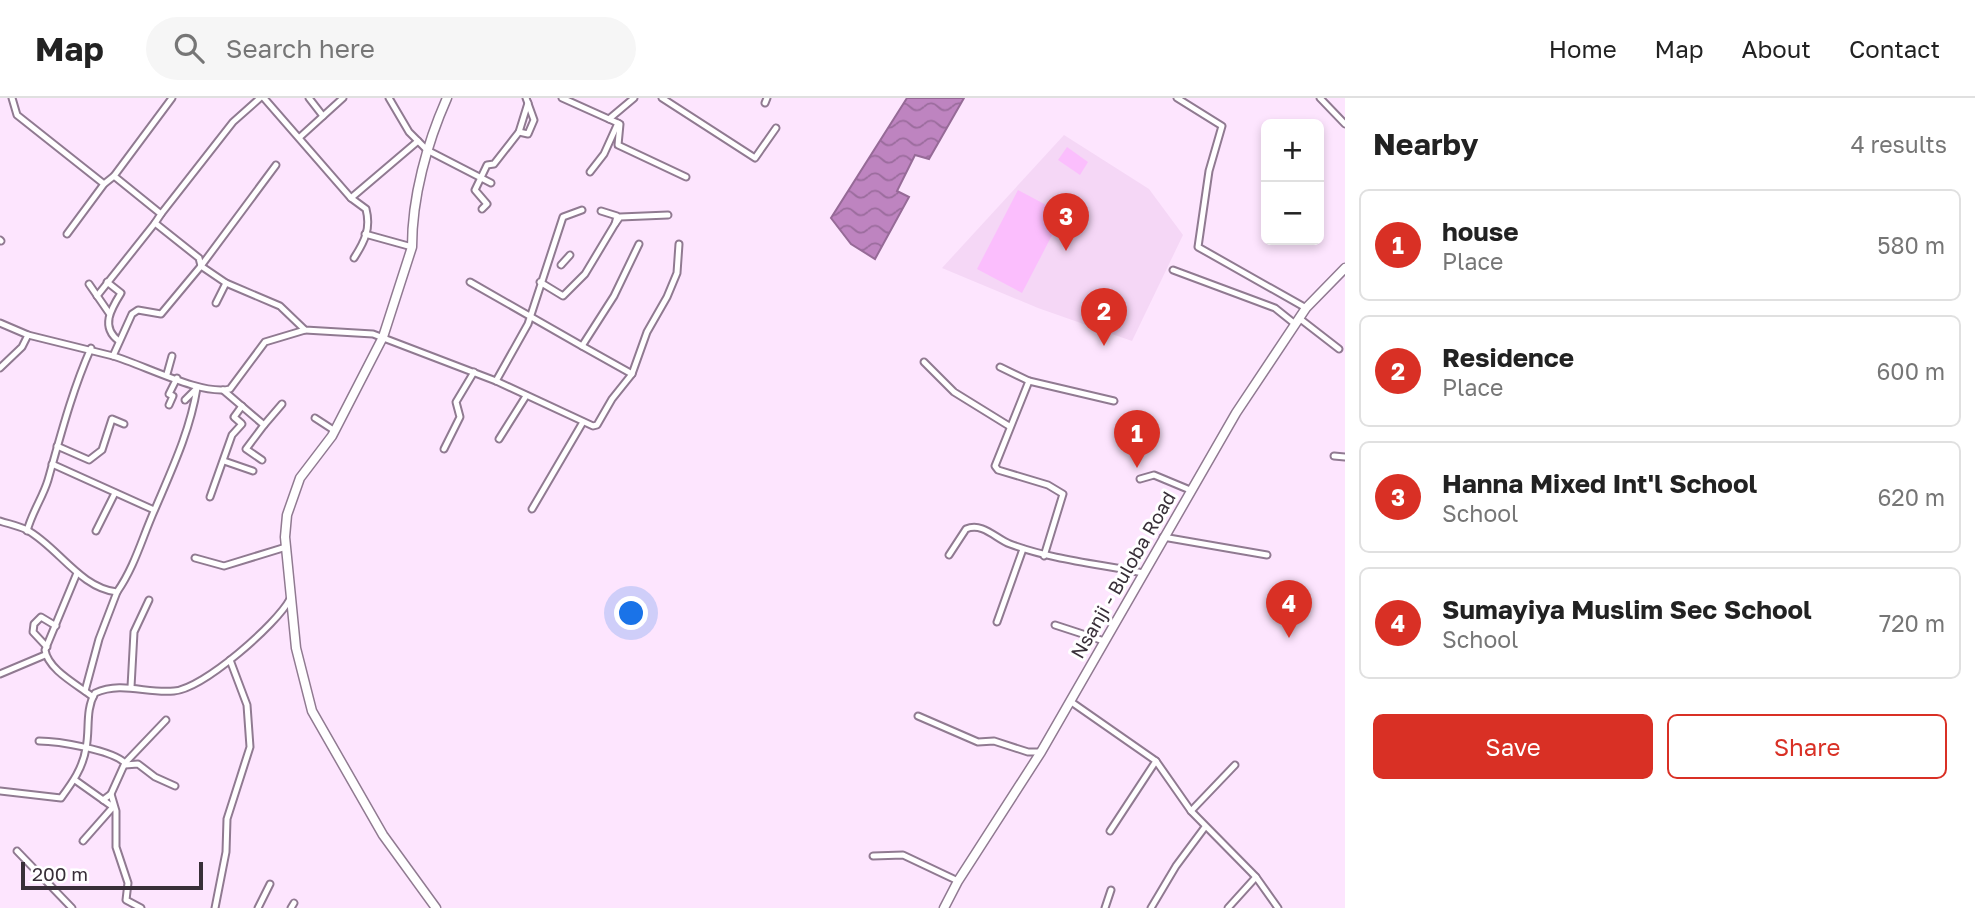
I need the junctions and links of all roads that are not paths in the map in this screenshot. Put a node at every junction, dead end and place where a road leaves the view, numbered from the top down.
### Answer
1 (12, 98) edge
2 (172, 98) edge
3 (262, 98) edge
4 (309, 98) edge
5 (343, 98) edge
6 (389, 98) edge
7 (447, 98) edge
8 (564, 98) edge
9 (634, 98) edge
10 (662, 98) edge
11 (1177, 98) edge
12 (1320, 98) edge
13 (527, 101) edge
14 (323, 116) junction
15 (609, 119) junction
16 (618, 123) junction
17 (1345, 124) edge
18 (776, 128) dead end
19 (519, 132) junction
20 (300, 137) junction
21 (418, 141) junction
22 (427, 150) junction
23 (276, 165) dead end
24 (590, 172) dead end
25 (114, 176) junction
26 (479, 177) junction
27 (686, 177) dead end
28 (491, 183) dead end
29 (104, 184) junction
30 (351, 198) junction
31 (482, 209) dead end
32 (582, 210) dead end
33 (601, 211) dead end
34 (161, 214) junction
35 (668, 215) dead end
36 (156, 223) junction
37 (615, 225) junction
38 (67, 234) dead end
39 (366, 234) junction
40 (639, 244) dead end
41 (678, 244) dead end
42 (412, 247) junction
43 (570, 255) dead end
44 (354, 258) dead end
45 (561, 265) dead end
46 (201, 266) junction
47 (1345, 268) edge
48 (1173, 270) dead end
49 (107, 282) junction
50 (470, 282) dead end
51 (540, 282) junction
52 (226, 283) junction
53 (89, 284) dead end
54 (97, 296) junction
55 (216, 303) dead end
56 (1306, 308) junction
57 (109, 313) junction
58 (529, 317) junction
59 (1297, 321) junction
60 (0, 323) edge
61 (305, 330) junction
62 (28, 335) junction
63 (383, 337) junction
64 (119, 341) junction
65 (582, 346) junction
66 (92, 348) junction
67 (1339, 349) dead end
68 (113, 356) junction
69 (172, 356) dead end
70 (924, 362) dead end
71 (1000, 367) dead end
72 (0, 368) edge
73 (474, 372) junction
74 (167, 374) junction
75 (632, 374) junction
76 (177, 378) junction
77 (496, 381) junction
78 (1029, 381) junction
79 (197, 388) junction
80 (223, 390) junction
81 (526, 396) junction
82 (185, 400) dead end
83 (1114, 401) dead end
84 (282, 404) dead end
85 (169, 405) dead end
86 (242, 406) junction
87 (315, 418) dead end
88 (583, 422) junction
89 (124, 424) dead end
90 (264, 425) junction
91 (1009, 426) junction
92 (335, 431) junction
93 (499, 439) dead end
94 (57, 446) junction
95 (444, 449) dead end
96 (1334, 456) dead end
97 (1345, 457) edge
98 (262, 460) dead end
99 (224, 461) junction
100 (52, 464) junction
101 (253, 471) dead end
102 (1140, 479) dead end
103 (1190, 490) junction
104 (115, 493) junction
105 (210, 497) dead end
106 (532, 509) dead end
107 (154, 510) junction
108 (0, 521) edge
109 (27, 531) junction
110 (96, 531) dead end
111 (1163, 537) junction
112 (286, 547) junction
113 (1023, 549) junction
114 (949, 555) dead end
115 (1044, 555) junction
116 (1267, 555) dead end
117 (195, 558) dead end
118 (77, 573) junction
119 (1143, 573) junction
120 (117, 592) junction
121 (290, 599) junction
122 (149, 600) dead end
123 (997, 622) dead end
124 (1055, 625) dead end
125 (56, 626) junction
126 (1104, 641) junction
127 (47, 647) junction
128 (45, 655) junction
129 (230, 660) junction
130 (0, 674) edge
131 (131, 687) junction
132 (86, 691) junction
133 (93, 697) junction
134 (1070, 701) junction
135 (918, 716) dead end
136 (166, 720) dead end
137 (39, 741) dead end
138 (86, 749) junction
139 (1041, 752) junction
140 (1156, 761) junction
141 (125, 764) junction
142 (1235, 765) dead end
143 (75, 779) junction
144 (175, 786) dead end
145 (0, 791) edge
146 (111, 794) junction
147 (103, 800) junction
148 (113, 807) junction
149 (1191, 811) junction
150 (1205, 827) junction
151 (1110, 831) dead end
152 (83, 841) dead end
153 (17, 851) dead end
154 (873, 856) dead end
155 (1256, 877) junction
156 (958, 881) junction
157 (270, 884) dead end
158 (1111, 890) dead end
159 (138, 907) edge
160 (72, 908) edge
161 (215, 908) edge
162 (258, 908) edge
163 (436, 908) edge
164 (944, 908) edge
165 (1105, 908) edge
166 (1151, 908) edge
167 (1228, 908) edge
168 (1278, 908) edge

1 - 29 street
2 - 25 street
3 - 20 street
3 - 34 street
4 - 14 street
5 - 14 street
6 - 21 street
7 - 22 main road
8 - 15 street
9 - 15 street
10 - 18 street
11 - 56 street
12 - 17 street
13 - 19 street
13 - 19 street
14 - 20 street
15 - 16 street
16 - 24 street
16 - 27 street
19 - 26 street
20 - 30 street
21 - 22 street
21 - 30 street
22 - 26 street
22 - 42 main road
23 - 46 street
25 - 29 street
25 - 34 street
26 - 28 street
26 - 31 street
29 - 38 street
30 - 39 street
32 - 51 street
33 - 37 street
34 - 36 street
35 - 37 street
36 - 46 street
36 - 49 street
37 - 51 street
39 - 42 street
39 - 44 street
40 - 65 street
41 - 75 street
42 - 63 main road
43 - 45 street
46 - 52 street
46 - 64 street
47 - 56 main road, Nsanji - Buloba Road
48 - 59 street
49 - 54 street
49 - 57 street
50 - 58 street
51 - 58 street
52 - 55 street
52 - 61 street
53 - 54 street
54 - 57 street
56 - 59 main road, Nsanji - Buloba Road
57 - 64 street
58 - 65 street
58 - 77 street
59 - 67 street
59 - 103 main road, Nsanji - Buloba Road
60 - 62 street
61 - 63 street
61 - 80 street
62 - 66 street
62 - 72 street
63 - 73 street
63 - 92 main road
64 - 68 street
65 - 75 street
66 - 68 street
66 - 94 street
68 - 74 street
69 - 74 street
70 - 91 street
71 - 78 street
73 - 77 street
73 - 95 street
74 - 76 street
75 - 88 street
76 - 79 street
76 - 85 street
77 - 81 street
78 - 83 street
78 - 91 street
79 - 80 street
79 - 82 street
79 - 107 street
80 - 86 street
81 - 88 street
81 - 93 street
84 - 90 street
86 - 90 street
86 - 99 street
87 - 92 street
88 - 106 street
89 - 94 street
90 - 98 street
91 - 115 street
92 - 112 main road
94 - 100 street
96 - 97 street
99 - 101 street
99 - 105 street
100 - 104 street
100 - 109 street
102 - 103 street
103 - 111 main road, Nsanji - Buloba Road
104 - 107 street
104 - 110 street
107 - 120 street
108 - 109 street
109 - 118 street
111 - 116 street
111 - 119 main road, Nsanji - Buloba Road
112 - 117 street
112 - 121 main road
113 - 114 street
113 - 115 street
113 - 123 street
115 - 119 street
118 - 120 street
118 - 125 street
119 - 126 main road, Nsanji - Buloba Road
120 - 132 street
121 - 129 street
121 - 163 main road
122 - 131 street
124 - 126 street
125 - 127 street
125 - 127 street
126 - 134 main road, Nsanji - Buloba Road
127 - 128 street
128 - 130 street
128 - 132 street
129 - 131 street
129 - 161 street
131 - 133 street
132 - 133 street
133 - 138 street
134 - 139 main road, Nsanji - Buloba Road
134 - 140 street
135 - 139 street
136 - 141 street
137 - 138 street
138 - 141 street
138 - 143 street
139 - 156 main road, Nsanji - Buloba Road
140 - 149 street
140 - 151 street
141 - 144 street
141 - 146 street
142 - 149 street
143 - 145 street
143 - 147 street
146 - 147 street
146 - 148 street
147 - 148 street
148 - 152 street
148 - 159 street
149 - 150 street
150 - 155 street
150 - 166 street
153 - 160 street
154 - 156 street
155 - 167 street
155 - 168 street
156 - 164 main road, Nsanji - Buloba Road
157 - 162 street
158 - 165 street

